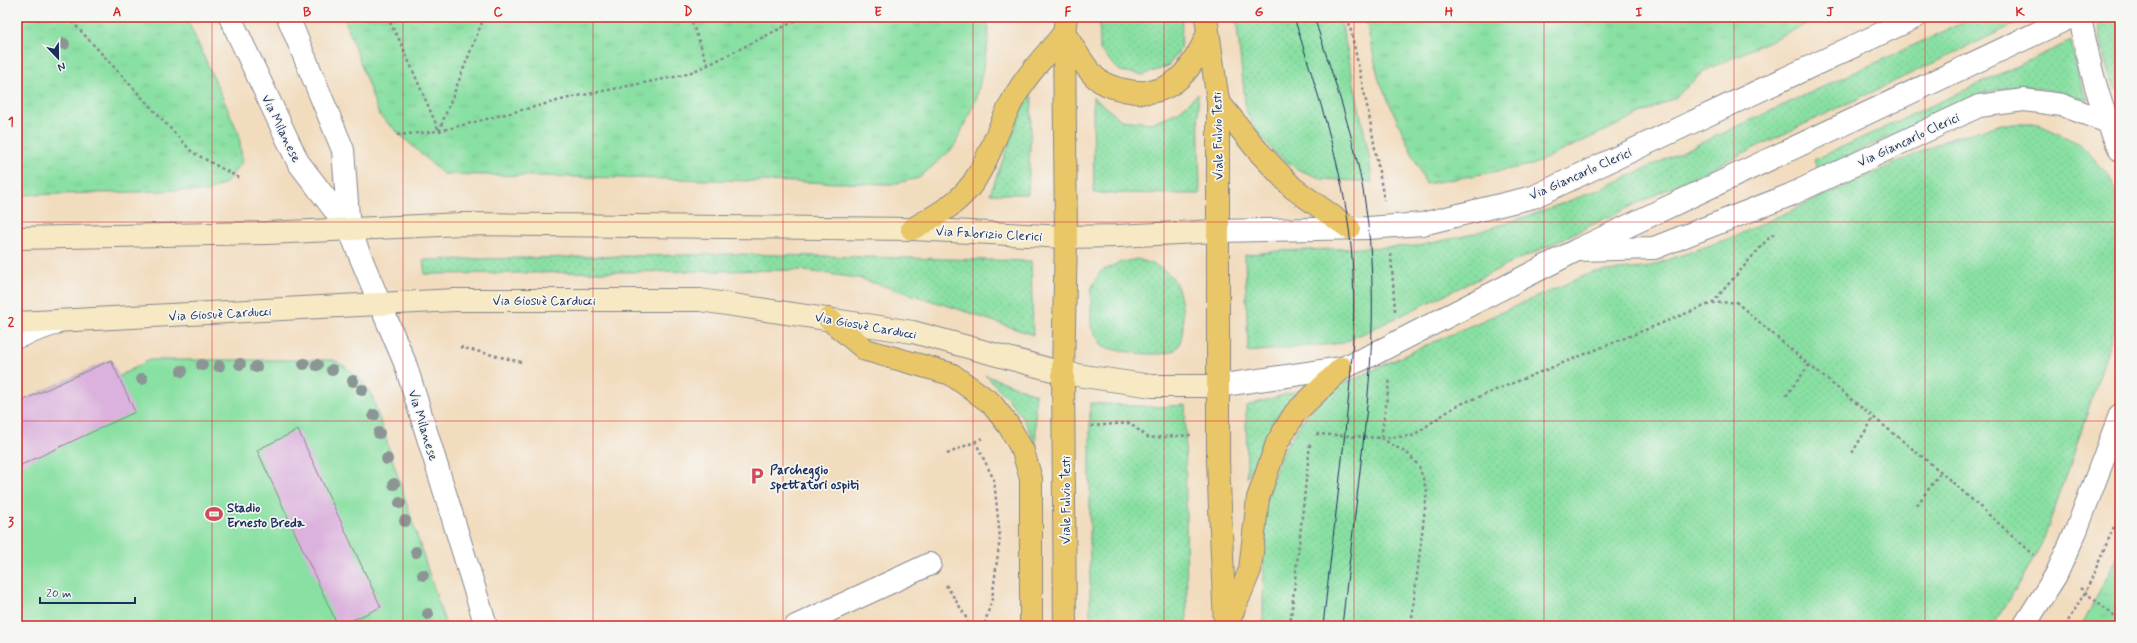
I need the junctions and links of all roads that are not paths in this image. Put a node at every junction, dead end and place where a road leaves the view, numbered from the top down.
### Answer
1 (230, 17) edge
2 (288, 17) edge
3 (1916, 17) edge
4 (2071, 17) edge
5 (2080, 17) edge
6 (1062, 22) edge
7 (1207, 25) edge
8 (1218, 101) junction
9 (2113, 122) edge
10 (2120, 150) edge
11 (1349, 228) junction
12 (349, 229) junction
13 (912, 229) junction
14 (1218, 231) junction
15 (1066, 237) junction
16 (17, 238) edge
17 (1577, 250) junction
18 (380, 304) junction
19 (829, 318) junction
20 (65, 320) junction
21 (17, 323) edge
22 (17, 337) edge
23 (1342, 368) junction
24 (1063, 373) junction
25 (1217, 386) junction
26 (2120, 415) edge
27 (930, 564) road end
28 (486, 626) edge
29 (796, 626) edge
30 (1031, 626) edge
31 (1065, 626) edge
32 (1226, 626) edge
33 (2024, 626) edge

1 - 12 street, Via Milanese
2 - 12 street, Via Milanese
3 - 11 street, Via Giancarlo Clerici
4 - 17 street, Via Giancarlo Clerici
5 - 9 street
6 - 7 main road
6 - 13 main road
6 - 15 main road, Viale Fulvio Testi
7 - 8 main road, Viale Fulvio Testi
8 - 11 main road
8 - 14 main road, Viale Fulvio Testi
9 - 10 street
9 - 17 street, Via Giancarlo Clerici
11 - 14 street, Via Giancarlo Clerici
12 - 13 main road
12 - 16 main road
12 - 18 street, Via Milanese
13 - 15 main road, Via Fabrizio Clerici
14 - 15 main road
14 - 25 main road, Viale Fulvio Testi
15 - 24 main road, Viale Fulvio Testi
17 - 23 street, Via Giancarlo Clerici
18 - 19 main road, Via Giosuè Carducci
18 - 20 main road, Via Giosuè Carducci
18 - 28 street, Via Milanese
19 - 24 main road, Via Giosuè Carducci
19 - 30 main road
20 - 21 main road, Via Giosuè Carducci
20 - 22 street
23 - 25 street, Via Giancarlo Clerici
23 - 32 main road
24 - 25 main road
24 - 31 main road, Viale Fulvio Testi
25 - 32 main road, Viale Fulvio Testi
26 - 33 street
27 - 29 street

